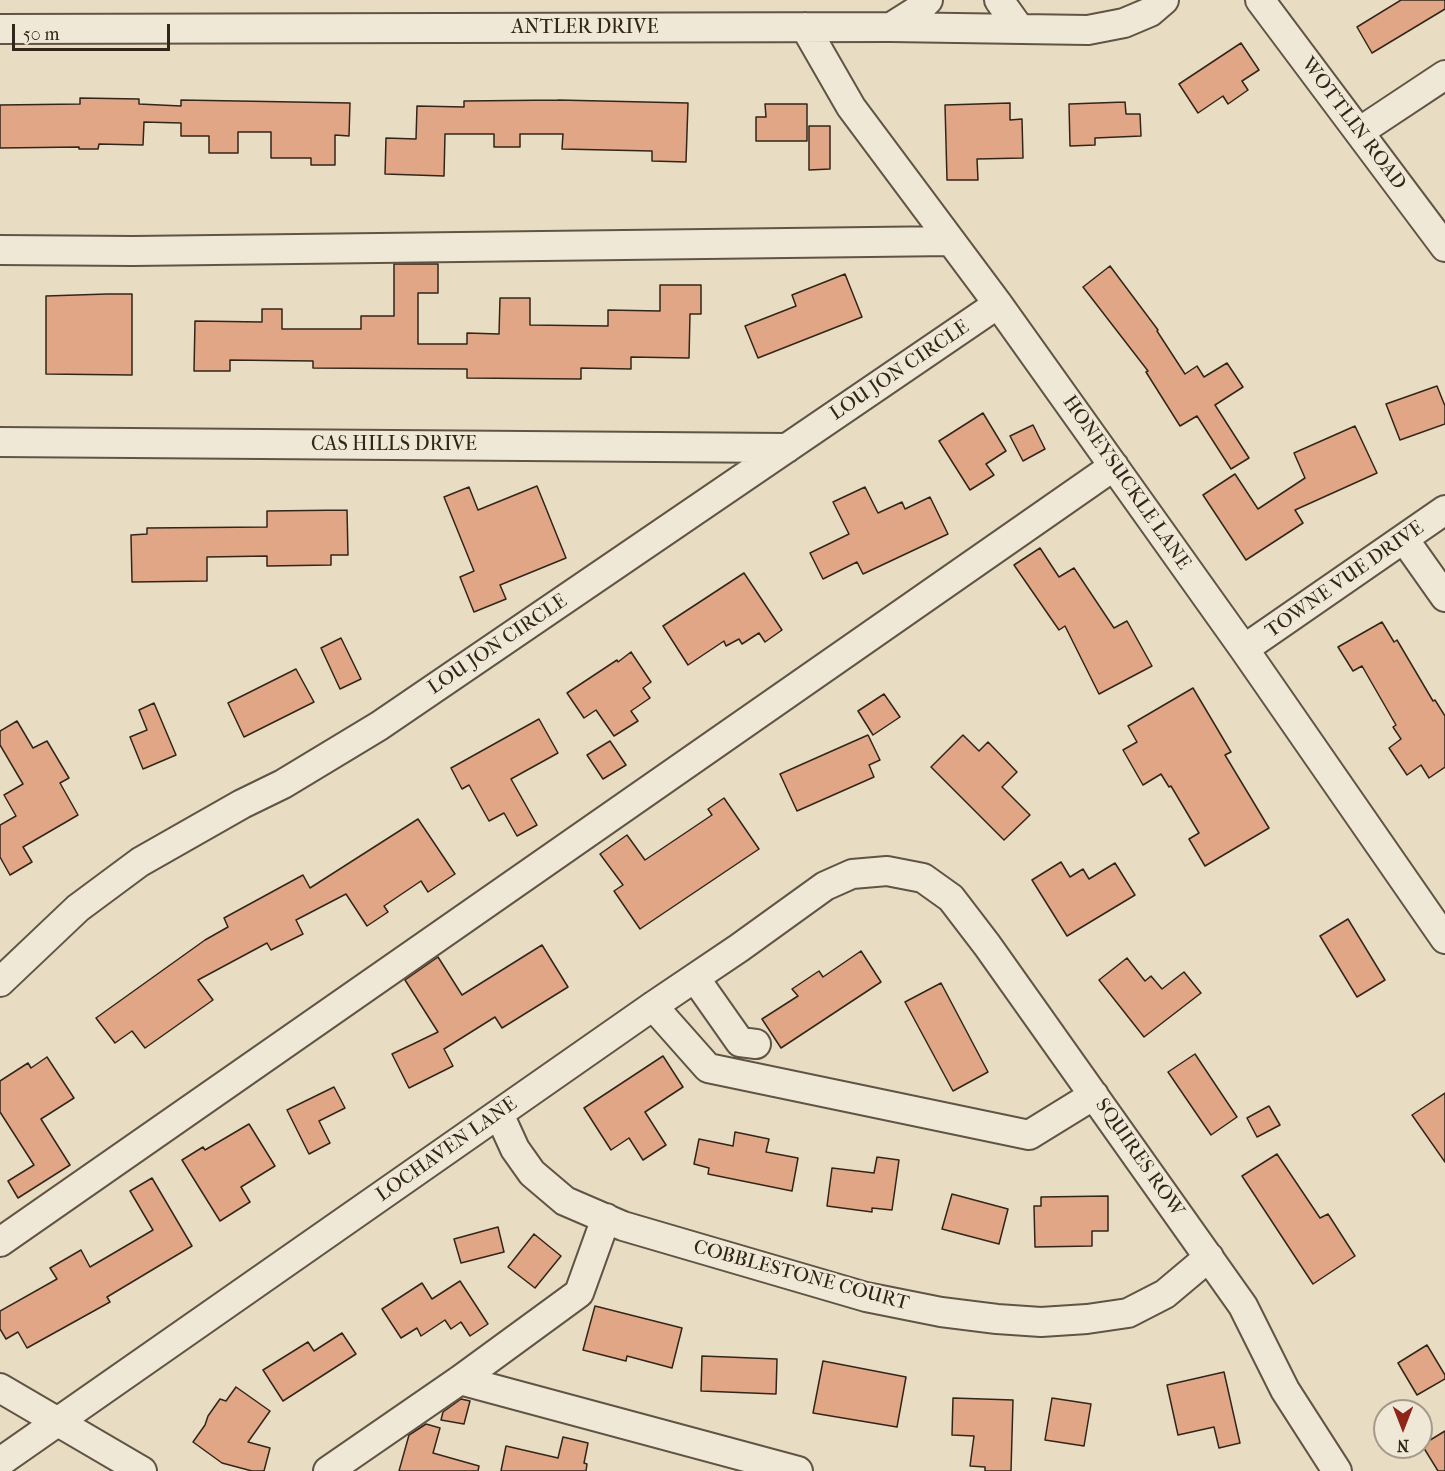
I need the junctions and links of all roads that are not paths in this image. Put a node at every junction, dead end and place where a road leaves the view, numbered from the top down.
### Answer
1 (928, 0) edge
2 (999, 0) edge
3 (1164, 0) edge
4 (1260, 0) edge
5 (805, 27) junction
6 (891, 27) junction
7 (1020, 28) junction
8 (0, 29) edge
9 (1445, 75) edge
10 (1359, 132) junction
11 (951, 241) junction
12 (1445, 247) edge
13 (0, 250) edge
14 (998, 304) junction
15 (0, 442) edge
16 (787, 448) junction
17 (1114, 466) junction
18 (1445, 510) edge
19 (1404, 539) junction
20 (1445, 597) edge
21 (1244, 649) junction
22 (907, 874) joint
23 (1445, 939) edge
24 (695, 978) junction
25 (0, 982) edge
26 (653, 1006) junction
27 (756, 1044) dead end
28 (1094, 1095) junction
29 (499, 1114) junction
30 (606, 1218) junction
31 (0, 1242) edge
32 (1209, 1257) junction
33 (459, 1380) junction
34 (0, 1388) edge
35 (57, 1422) junction
36 (0, 1462) edge
37 (142, 1471) edge
38 (328, 1471) edge
39 (798, 1471) edge
40 (1336, 1471) edge

1 - 6 street
2 - 7 street
3 - 7 street, ANTLER DRIVE
4 - 10 street, WOTTLIN ROAD
5 - 6 street, ANTLER DRIVE
5 - 8 street, ANTLER DRIVE
5 - 11 street, HONEYSUCKLE LANE
6 - 7 street, ANTLER DRIVE
9 - 10 street
10 - 12 street, WOTTLIN ROAD
11 - 13 street
11 - 14 street, HONEYSUCKLE LANE
14 - 16 street, LOU JON CIRCLE
14 - 17 street, HONEYSUCKLE LANE
15 - 16 street, CAS HILLS DRIVE
16 - 25 street, LOU JON CIRCLE
17 - 21 street, HONEYSUCKLE LANE
17 - 31 street
18 - 19 street, TOWNE VUE DRIVE
19 - 20 street
19 - 21 street, TOWNE VUE DRIVE
21 - 23 street, HONEYSUCKLE LANE
22 - 24 street, LOCHAVEN LANE
22 - 28 street, SQUIRES ROW
24 - 26 street, LOCHAVEN LANE
24 - 27 street
26 - 28 street
26 - 29 street, LOCHAVEN LANE
28 - 32 street, SQUIRES ROW
29 - 30 street, COBBLESTONE COURT
29 - 35 street, LOCHAVEN LANE
30 - 32 street, COBBLESTONE COURT
30 - 33 street
32 - 40 street, SQUIRES ROW
33 - 38 street
33 - 39 street
34 - 35 street
35 - 36 street, LOCHAVEN LANE
35 - 37 street

